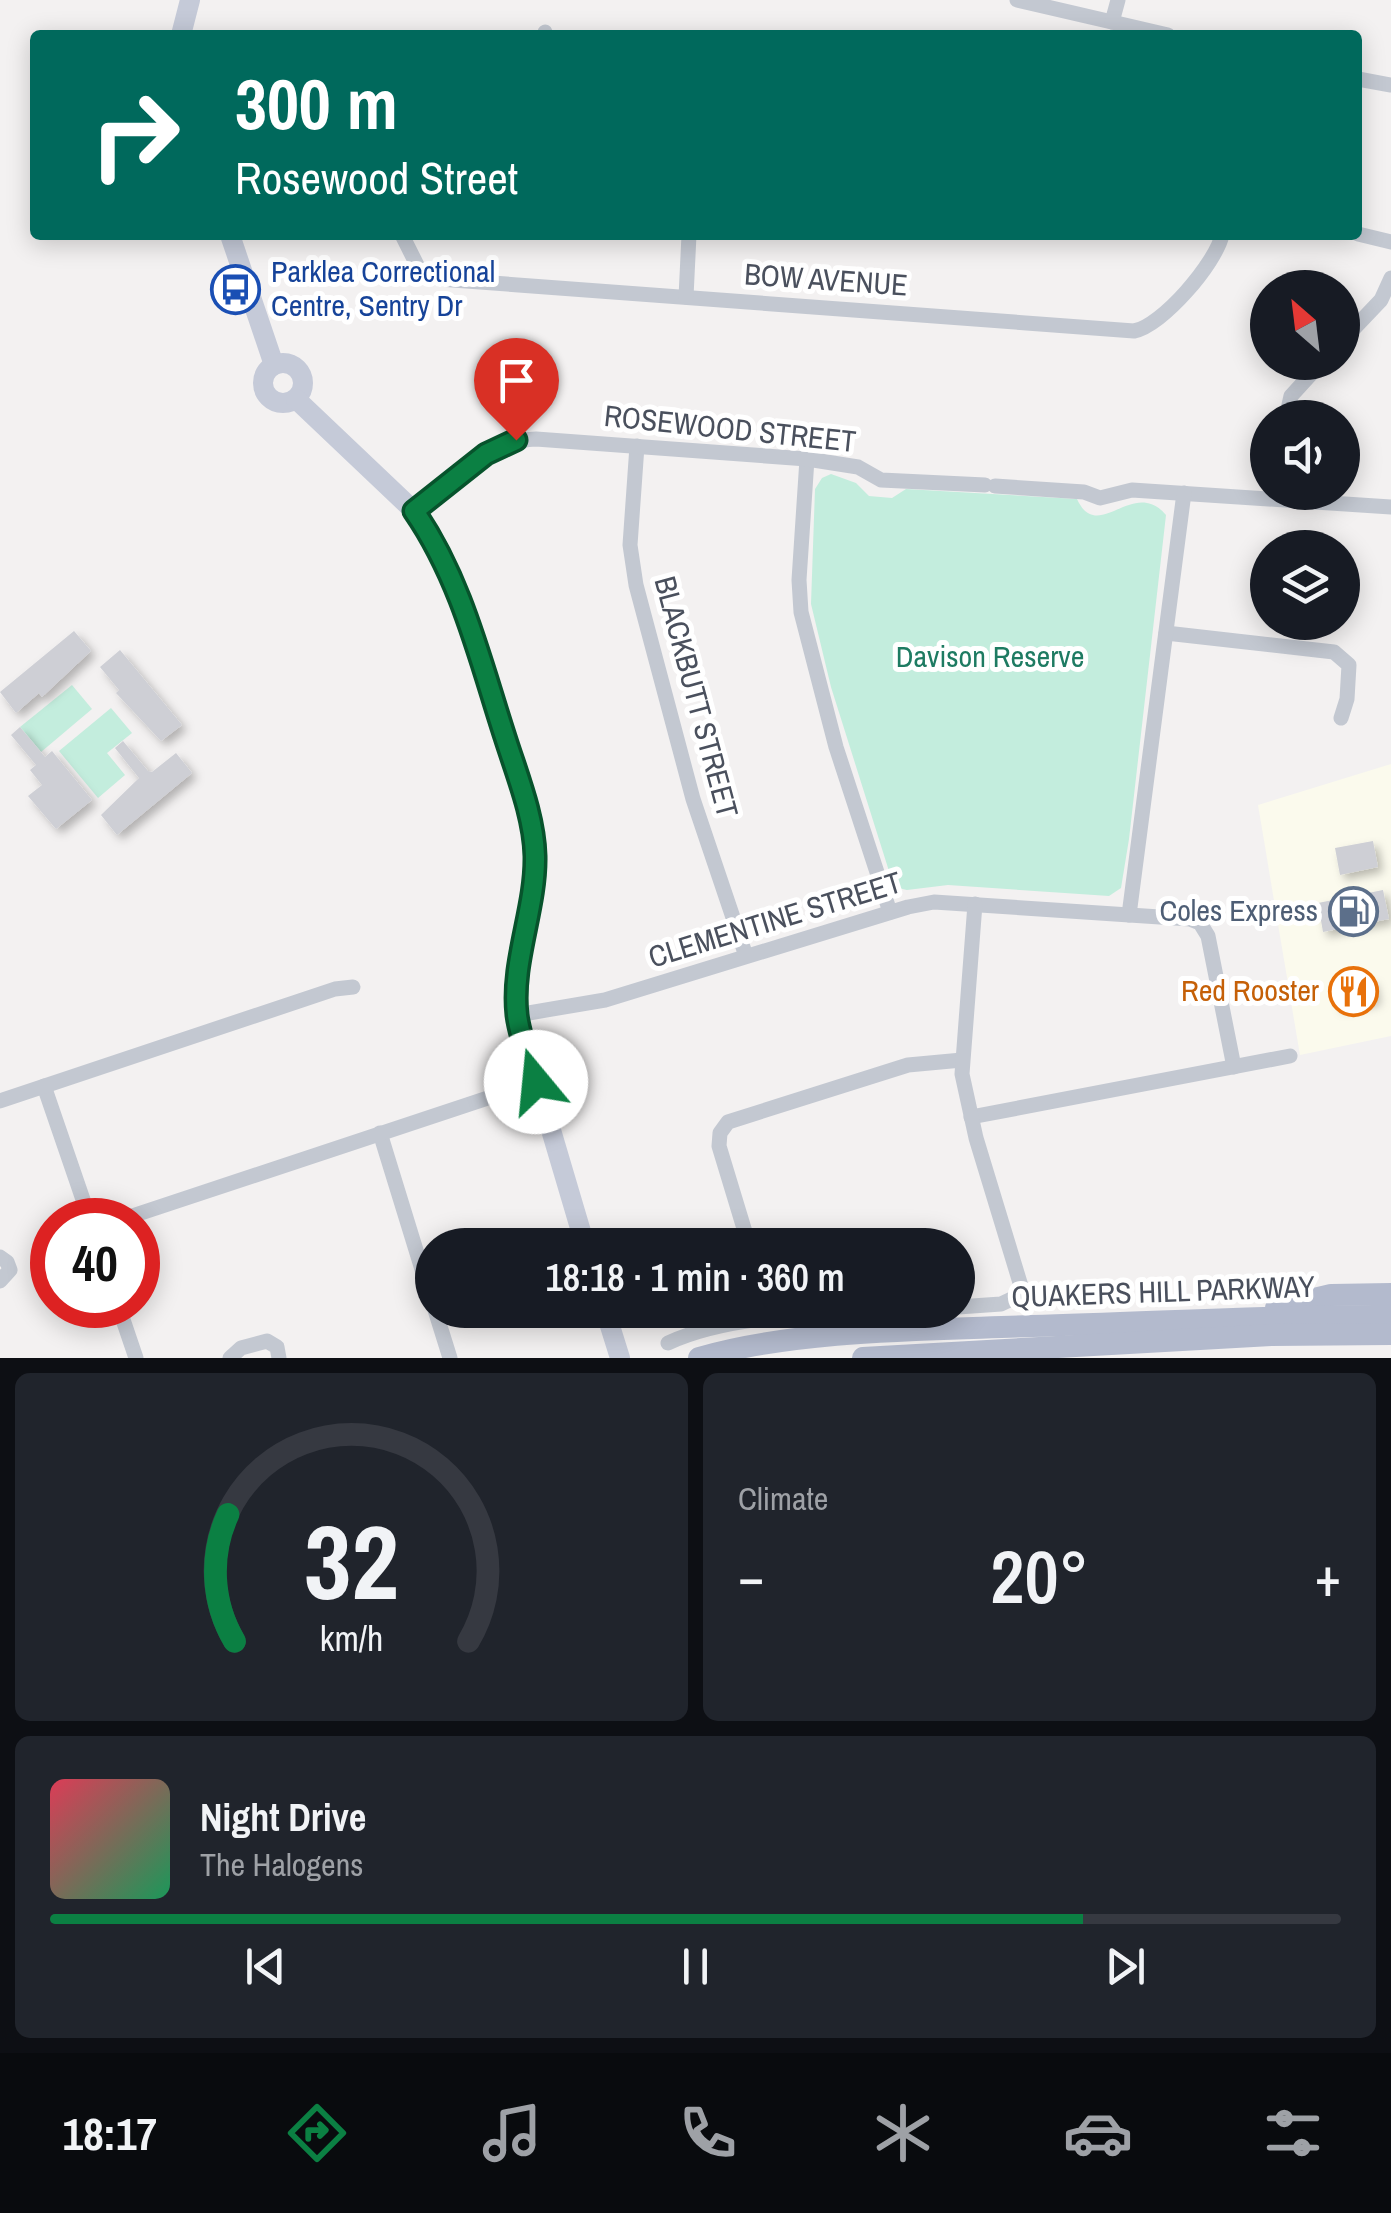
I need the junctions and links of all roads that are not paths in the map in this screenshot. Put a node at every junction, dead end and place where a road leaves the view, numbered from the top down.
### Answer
1 (176, 0) edge
2 (190, 0) edge
3 (1017, 0) edge
4 (1118, 0) edge
5 (1112, 22) junction
6 (179, 30) edge
7 (181, 30) edge
8 (1146, 30) edge
9 (1362, 80) edge
10 (1391, 84) edge
11 (1362, 235) edge
12 (232, 240) edge
13 (404, 240) edge
14 (690, 240) edge
15 (1220, 240) edge
16 (1391, 242) edge
17 (1391, 278) edge
18 (686, 297) junction
19 (1360, 322) edge
20 (1306, 380) edge
21 (1290, 400) edge
22 (637, 446) junction
23 (808, 459) junction
24 (1184, 494) junction
25 (1250, 495) edge
26 (1360, 504) edge
27 (1391, 507) edge
28 (414, 511) junction
29 (1166, 633) junction
30 (1341, 718) dead end
31 (975, 904) junction
32 (890, 912) junction
33 (1129, 915) junction
34 (746, 956) junction
35 (353, 987) dead end
36 (517, 1015) junction
37 (1290, 1056) dead end
38 (962, 1060) junction
39 (1234, 1067) junction
40 (536, 1082) junction
41 (44, 1086) junction
42 (0, 1101) edge
43 (971, 1117) junction
44 (380, 1133) junction
45 (82, 1198) edge
46 (160, 1207) edge
47 (581, 1228) edge
48 (745, 1228) edge
49 (415, 1247) edge
50 (0, 1257) edge
51 (0, 1281) edge
52 (1391, 1294) edge
53 (975, 1306) edge
54 (1391, 1316) edge
55 (1238, 1317) junction
56 (126, 1328) edge
57 (441, 1328) edge
58 (611, 1328) edge
59 (713, 1328) edge
60 (1391, 1334) edge
61 (668, 1343) dead end
62 (136, 1358) edge
63 (230, 1358) edge
64 (279, 1358) edge
65 (450, 1358) edge
66 (620, 1358) edge
67 (699, 1358) edge
68 (863, 1358) edge

1 - 6 street
2 - 7 street
3 - 5 street
4 - 5 street
5 - 8 street
9 - 10 street
11 - 16 street
12 - 28 street
13 - 18 street, BOW AVENUE
14 - 18 street
15 - 18 street, BOW AVENUE
17 - 19 street
20 - 21 street
22 - 23 street, ROSEWOOD STREET
22 - 28 street, ROSEWOOD STREET
22 - 34 street, BLACKBUTT STREET
23 - 24 street, ROSEWOOD STREET
23 - 32 street
24 - 25 street, ROSEWOOD STREET
24 - 29 street
26 - 27 street, ROSEWOOD STREET
28 - 36 street
29 - 30 street
29 - 33 street
31 - 32 street, CLEMENTINE STREET
31 - 33 street, CLEMENTINE STREET
31 - 38 street
32 - 34 street, CLEMENTINE STREET
33 - 39 street, CLEMENTINE STREET
34 - 36 street, CLEMENTINE STREET
35 - 41 street
36 - 40 street
37 - 39 street
38 - 43 street
38 - 48 street
39 - 43 street
40 - 44 street
40 - 47 street
41 - 42 street
41 - 45 street
43 - 53 street
44 - 46 street
44 - 49 street
50 - 51 street
52 - 55 main road
54 - 55 main road, QUAKERS HILL PARKWAY
55 - 67 main road, QUAKERS HILL PARKWAY
56 - 62 street
57 - 65 street
58 - 66 street
59 - 61 street
60 - 68 main road, QUAKERS HILL PARKWAY
63 - 64 street

